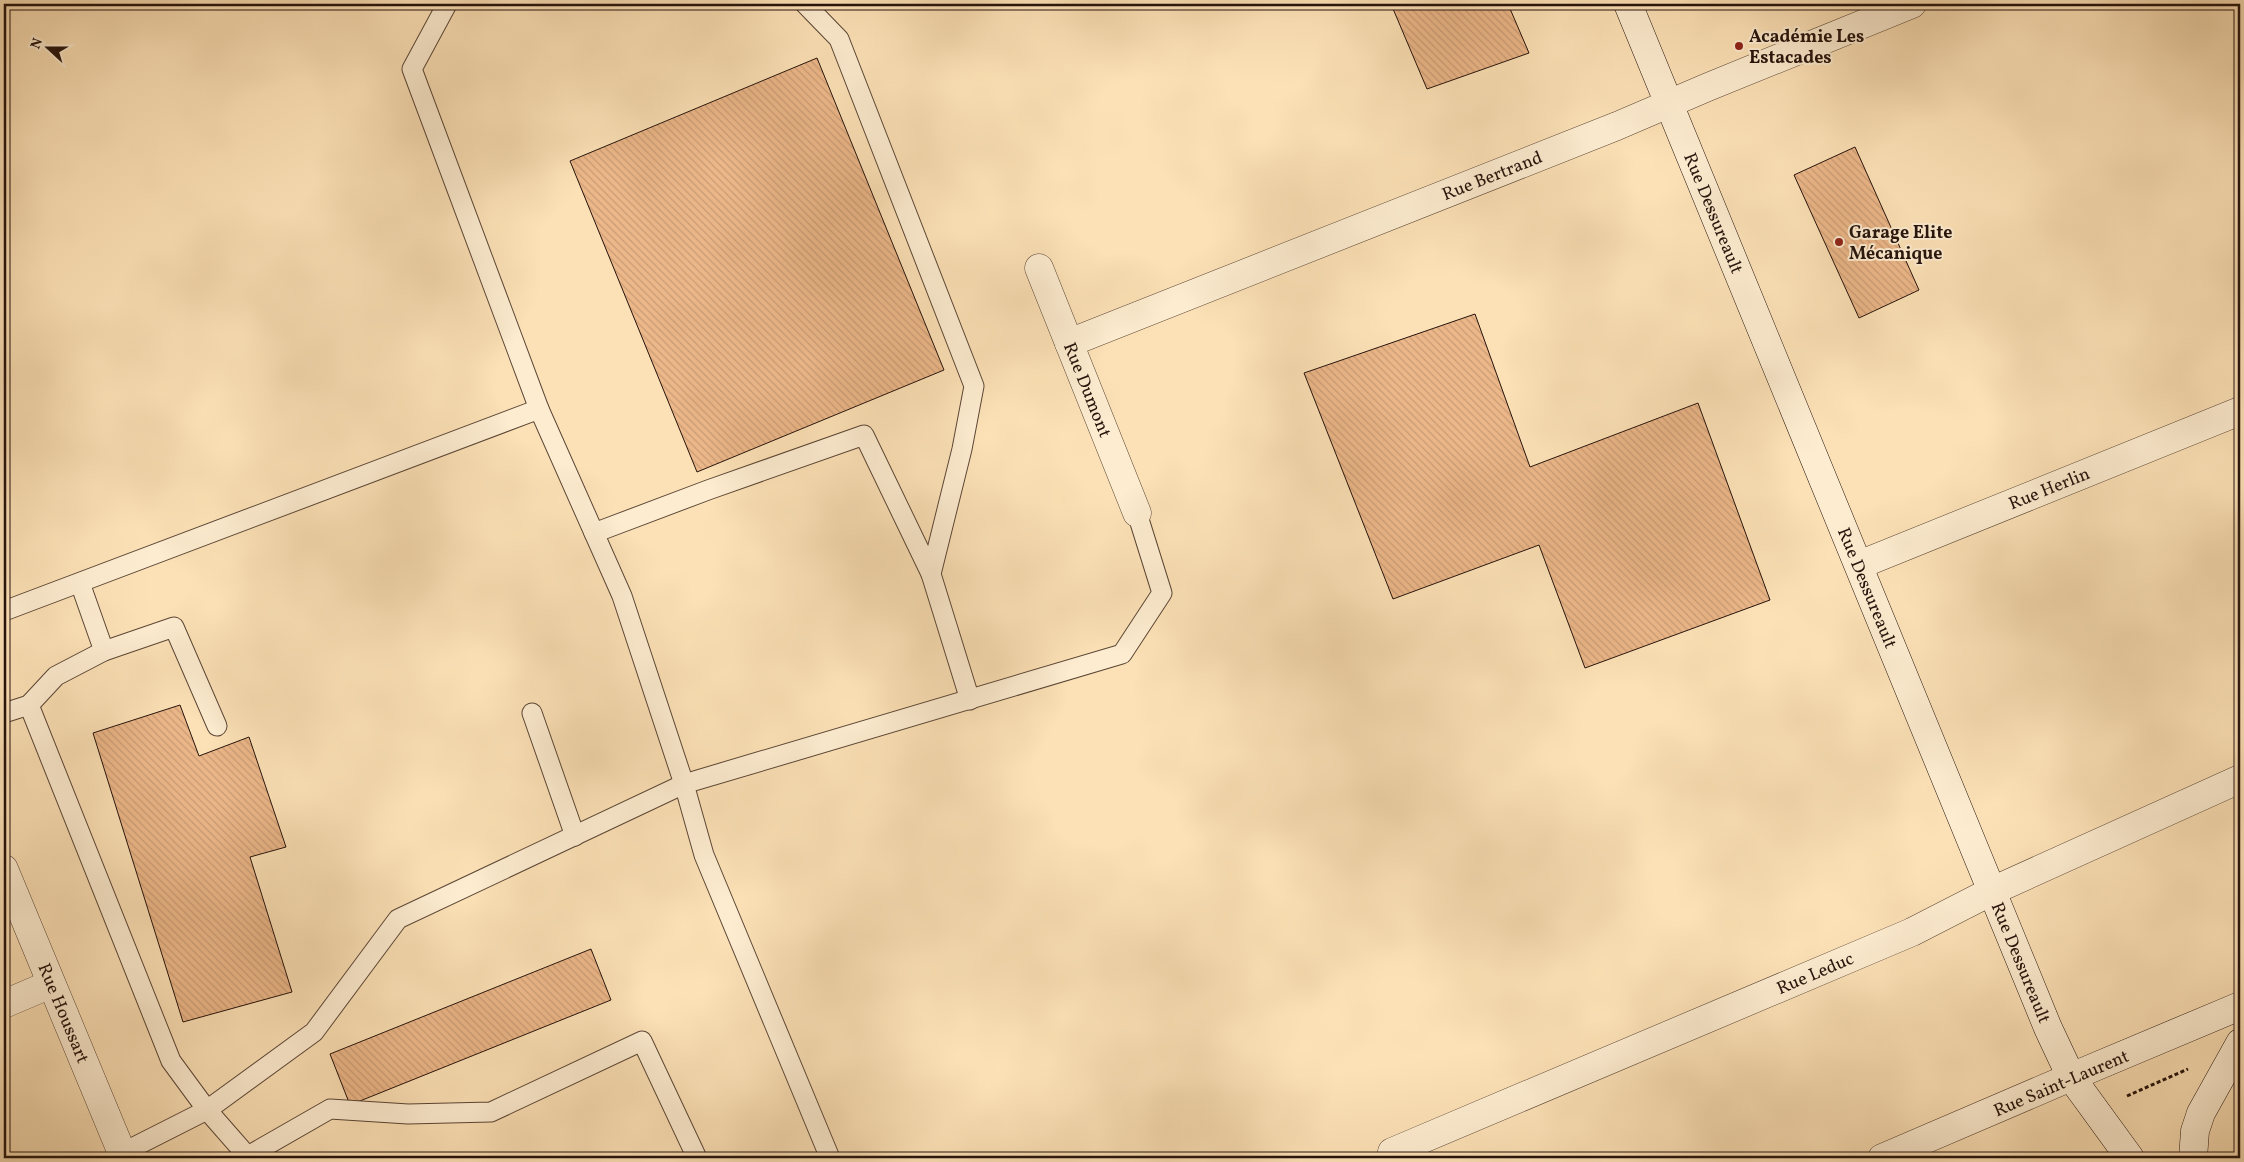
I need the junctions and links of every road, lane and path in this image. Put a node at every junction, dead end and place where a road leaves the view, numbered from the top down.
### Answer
1 (805, 4) edge
2 (1628, 4) edge
3 (1912, 4) edge
4 (446, 6) dead end
5 (1669, 104) junction
6 (1039, 268) dead end
7 (1069, 343) junction
8 (539, 409) junction
9 (2240, 411) edge
10 (1137, 513) joint
11 (594, 533) junction
12 (1859, 565) junction
13 (931, 574) junction
14 (80, 583) junction
15 (4, 611) edge
16 (104, 651) junction
17 (970, 700) junction
18 (28, 705) junction
19 (4, 713) edge
20 (532, 713) dead end
21 (217, 726) dead end
22 (2240, 779) edge
23 (684, 784) junction
24 (575, 836) junction
25 (4, 869) edge
26 (1992, 891) junction
27 (51, 984) junction
28 (4, 1004) edge
29 (2240, 1006) edge
30 (2240, 1043) edge
31 (2196, 1066) dead end
32 (2071, 1077) junction
33 (2127, 1096) dead end
34 (207, 1110) junction
35 (123, 1155) edge
36 (249, 1157) edge
37 (697, 1158) edge
38 (830, 1158) edge
39 (1395, 1158) edge
40 (1882, 1158) edge
41 (2130, 1158) edge
42 (2193, 1158) edge

1 - 13 lane
2 - 5 street, Rue Dessureault
3 - 5 street, Rue Bertrand
4 - 8 lane
5 - 7 street, Rue Bertrand
5 - 12 street, Rue Dessureault
6 - 7 street, Rue Dumont
7 - 10 street, Rue Dumont
8 - 11 lane
8 - 14 lane
9 - 12 street, Rue Herlin
10 - 17 lane
11 - 13 lane
11 - 23 lane
12 - 26 street, Rue Dessureault
13 - 17 lane
14 - 15 lane
14 - 16 lane
16 - 18 lane
16 - 21 lane
17 - 23 lane
18 - 19 lane
18 - 34 lane
20 - 24 lane
22 - 26 street, Rue Leduc
23 - 24 lane
23 - 38 lane
24 - 34 lane
25 - 27 street, Rue Houssart
26 - 32 street, Rue Dessureault
26 - 39 street, Rue Leduc
27 - 28 street
27 - 35 street, Rue Houssart
29 - 32 street, Rue Saint-Laurent
30 - 42 street
31 - 33 path
32 - 40 street, Rue Saint-Laurent
32 - 41 street, Rue Dessureault
34 - 35 lane
34 - 36 lane
36 - 37 lane

